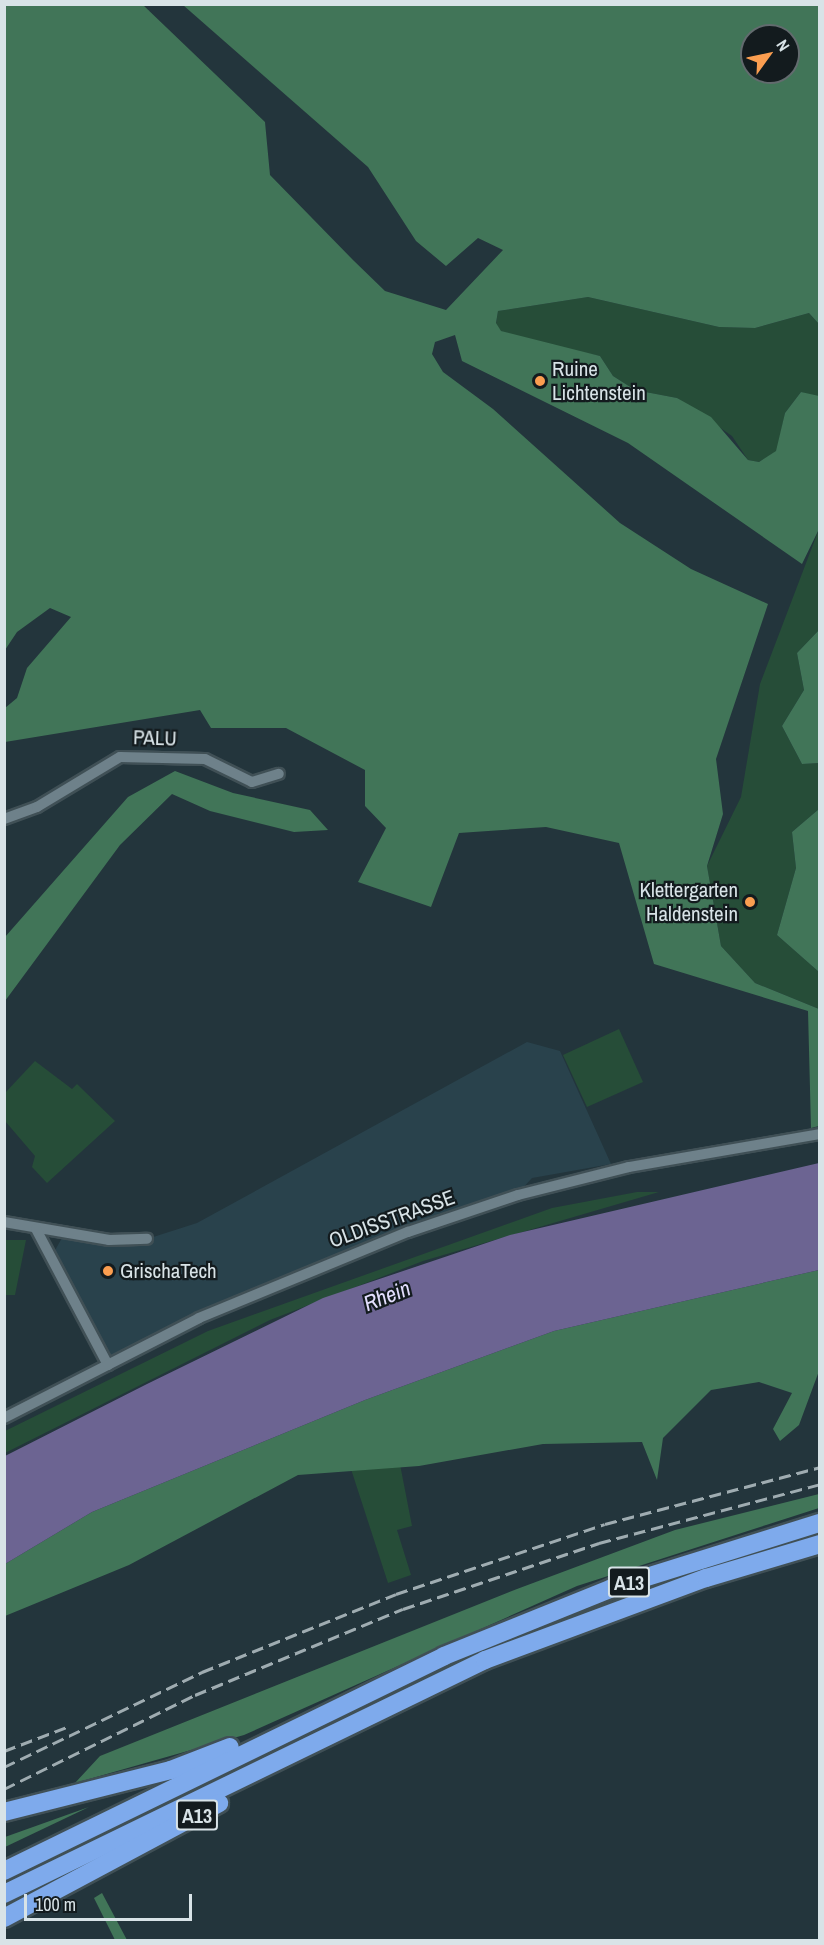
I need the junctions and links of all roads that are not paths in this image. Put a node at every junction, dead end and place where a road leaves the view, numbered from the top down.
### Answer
1 (279, 774) dead end
2 (4, 819) edge
3 (819, 1134) edge
4 (4, 1222) edge
5 (36, 1229) junction
6 (147, 1239) dead end
7 (108, 1365) junction
8 (4, 1418) edge
9 (819, 1523) edge
10 (819, 1544) edge
11 (346, 1701) junction
12 (386, 1705) junction
13 (4, 1812) edge
14 (4, 1871) edge
15 (4, 1894) edge
16 (4, 1918) edge

1 - 2 street, PALU
3 - 7 street, OLDISSTRASSE
4 - 5 street
5 - 6 street
5 - 7 street
7 - 8 street, OLDISSTRASSE
9 - 11 highway, A13
10 - 12 highway, A13
11 - 13 highway, A13
11 - 14 highway, A13
12 - 15 highway, A13
12 - 16 highway, A13

